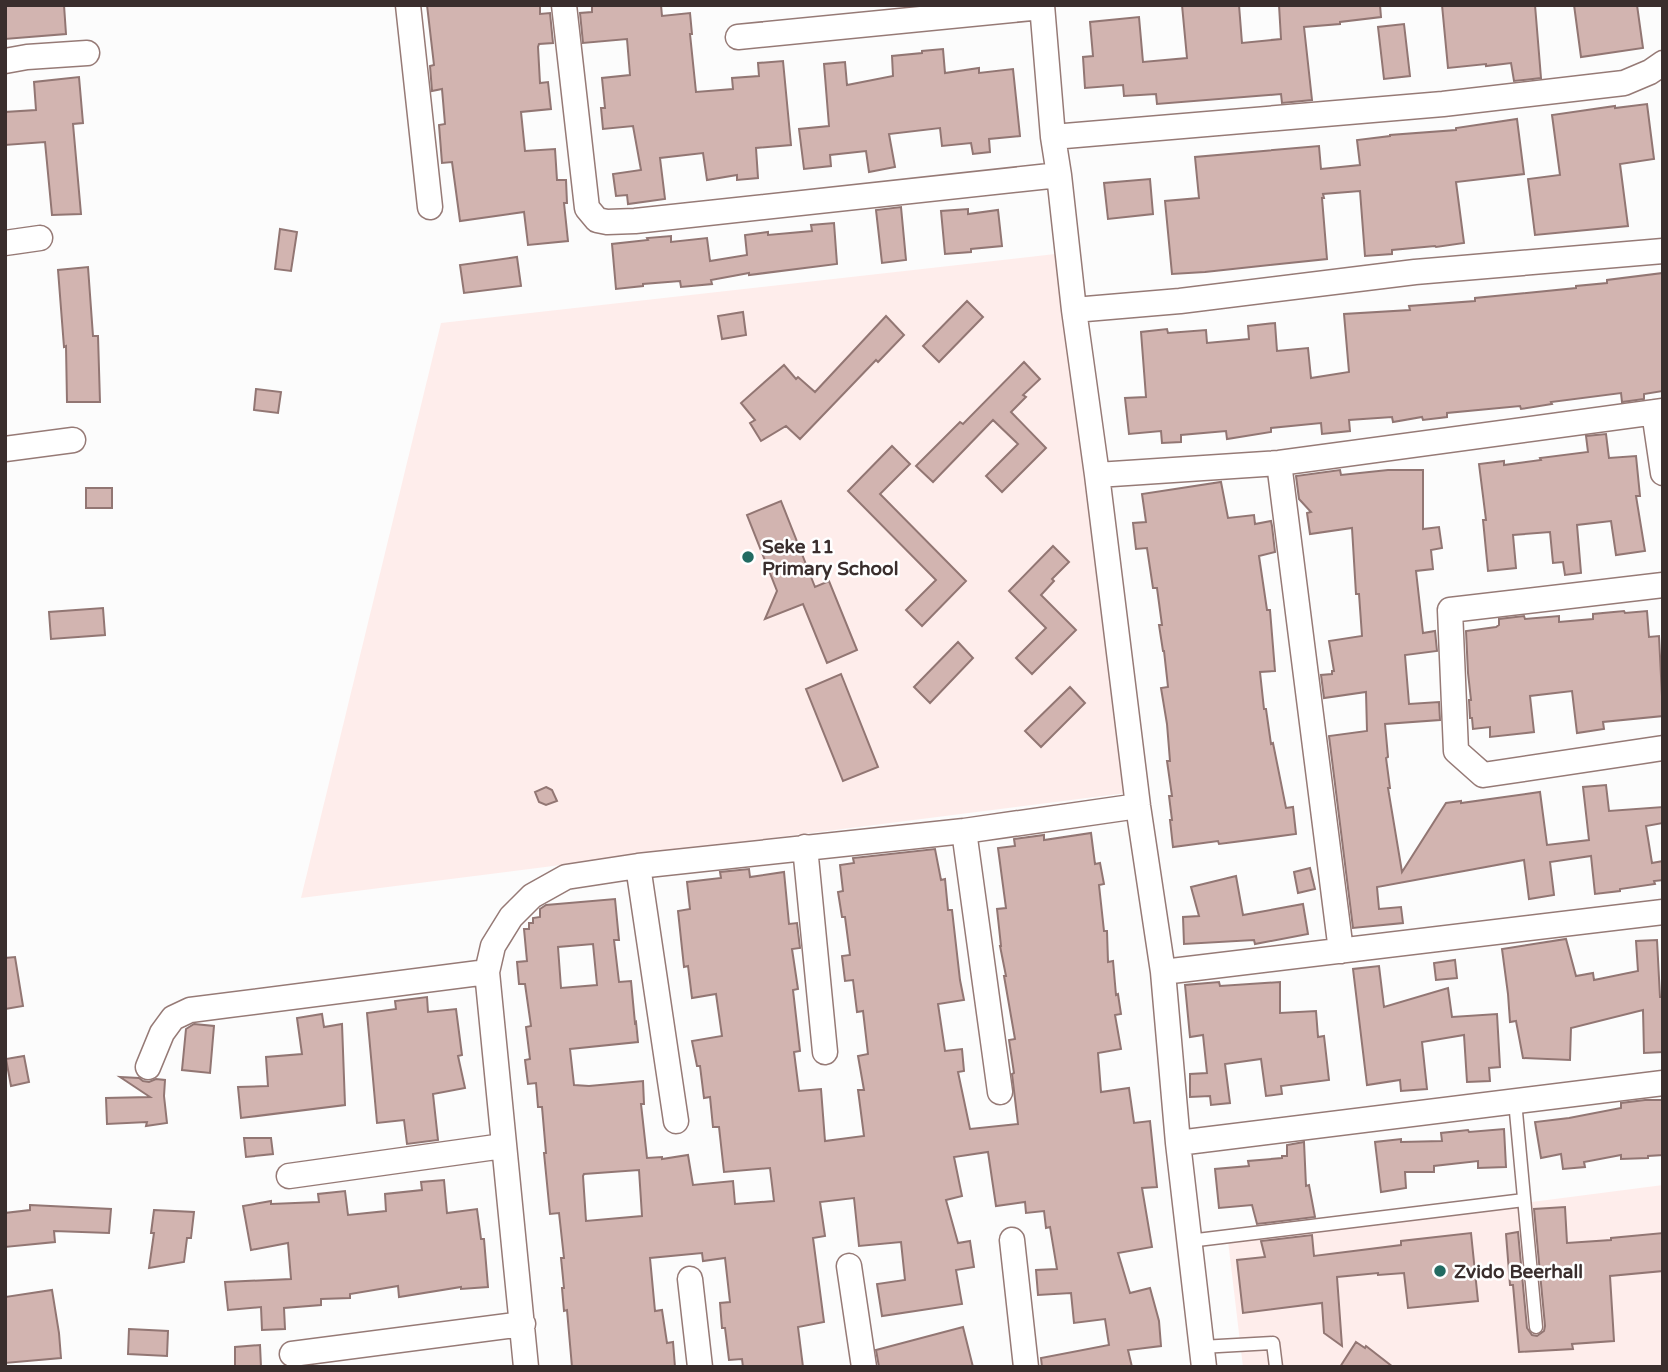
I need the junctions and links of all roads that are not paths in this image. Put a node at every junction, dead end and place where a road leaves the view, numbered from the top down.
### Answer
1 (408, 5) edge
2 (564, 5) edge
3 (1042, 6) edge
4 (737, 37) dead end
5 (87, 52) dead end
6 (5, 61) edge
7 (1663, 63) edge
8 (1053, 138) junction
9 (1059, 175) junction
10 (430, 207) dead end
11 (40, 239) dead end
12 (5, 243) edge
13 (1663, 251) edge
14 (1074, 310) junction
15 (1658, 412) edge
16 (73, 440) dead end
17 (5, 449) edge
18 (1279, 463) junction
19 (1663, 472) edge
20 (1097, 475) junction
21 (1663, 585) edge
22 (1663, 748) edge
23 (1138, 806) junction
24 (964, 831) junction
25 (804, 847) junction
26 (638, 866) junction
27 (1663, 912) edge
28 (1341, 951) junction
29 (486, 972) junction
30 (1164, 972) junction
31 (825, 1052) dead end
32 (148, 1067) dead end
33 (1663, 1083) edge
34 (1000, 1091) dead end
35 (1515, 1101) junction
36 (676, 1121) dead end
37 (1178, 1143) junction
38 (503, 1146) junction
39 (289, 1175) dead end
40 (1524, 1200) junction
41 (1012, 1240) dead end
42 (1189, 1241) junction
43 (849, 1266) dead end
44 (690, 1279) dead end
45 (523, 1324) junction
46 (1536, 1327) dead end
47 (292, 1354) dead end
48 (1203, 1357) edge
49 (526, 1367) edge
50 (700, 1367) edge
51 (864, 1367) edge
52 (1026, 1367) edge
53 (1276, 1367) edge

1 - 10 street
2 - 9 street
3 - 4 street
3 - 8 street
5 - 6 street
7 - 8 street
8 - 9 street
9 - 14 street
11 - 12 street
13 - 14 street
14 - 20 street
15 - 18 street
15 - 19 street
16 - 17 street
18 - 20 street
18 - 28 street
20 - 23 street
21 - 22 street
23 - 24 street
23 - 30 street
24 - 25 street
24 - 34 street
25 - 26 street
25 - 31 street
26 - 29 street
26 - 36 street
27 - 28 street
28 - 30 street
29 - 32 street
29 - 38 street
30 - 37 street
33 - 35 street
35 - 37 street
35 - 40 lane
37 - 42 street
38 - 39 street
38 - 45 street
40 - 42 lane
40 - 46 lane
41 - 52 street
42 - 48 street
43 - 51 street
44 - 50 street
45 - 47 street
45 - 49 street
48 - 53 lane

